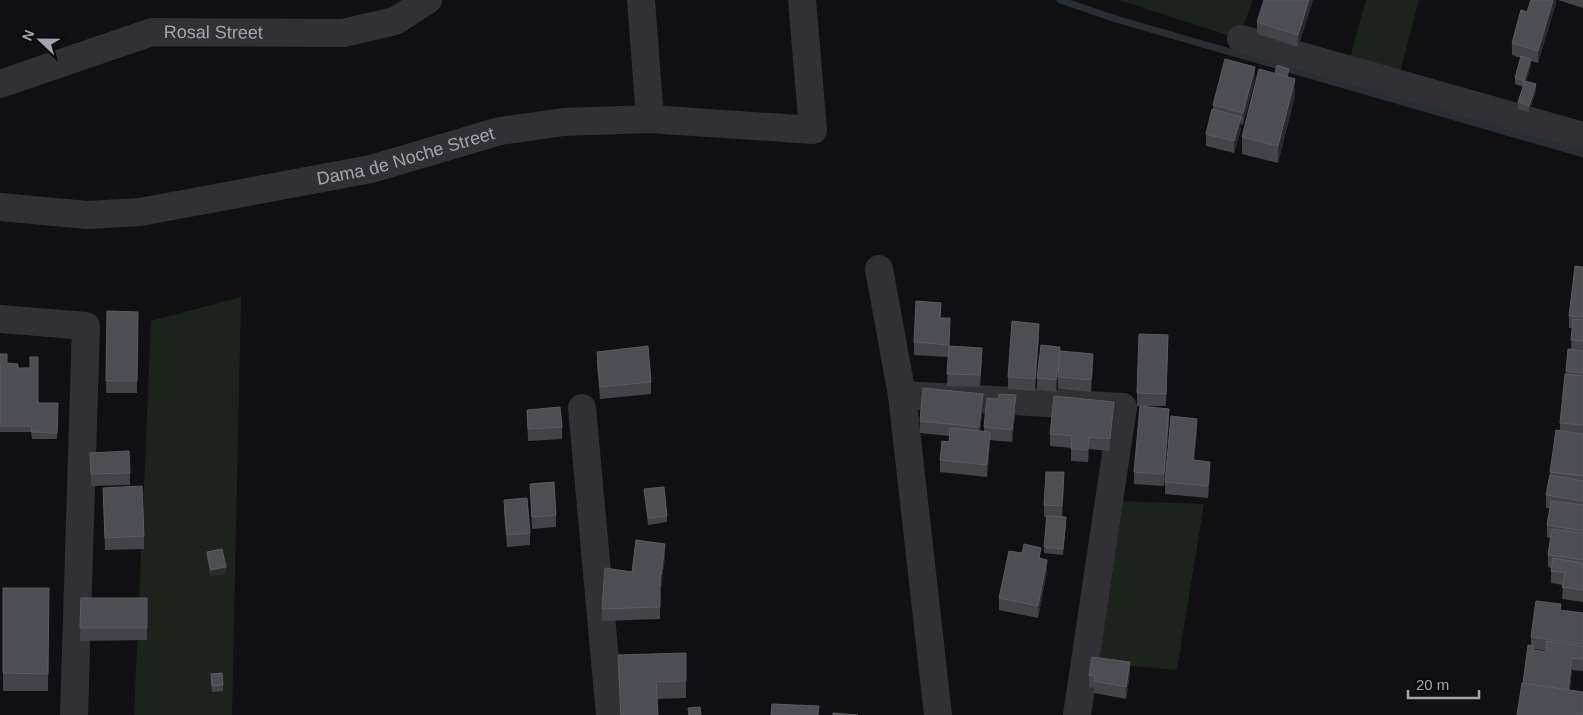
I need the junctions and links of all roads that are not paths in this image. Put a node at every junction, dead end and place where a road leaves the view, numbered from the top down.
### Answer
1 (428, 0) edge
2 (641, 0) edge
3 (802, 0) edge
4 (1241, 39) dead end
5 (0, 84) edge
6 (650, 119) junction
7 (1583, 136) edge
8 (0, 207) edge
9 (879, 269) dead end
10 (0, 319) edge
11 (902, 394) junction
12 (582, 408) dead end
13 (74, 715) edge
14 (610, 715) edge
15 (938, 715) edge
16 (1077, 715) edge

1 - 5 street, Rosal Street
2 - 6 street
3 - 6 street, Dama de Noche Street
4 - 7 street
6 - 8 street, Dama de Noche Street
9 - 11 street
10 - 13 street
11 - 15 street
11 - 16 street
12 - 14 street

